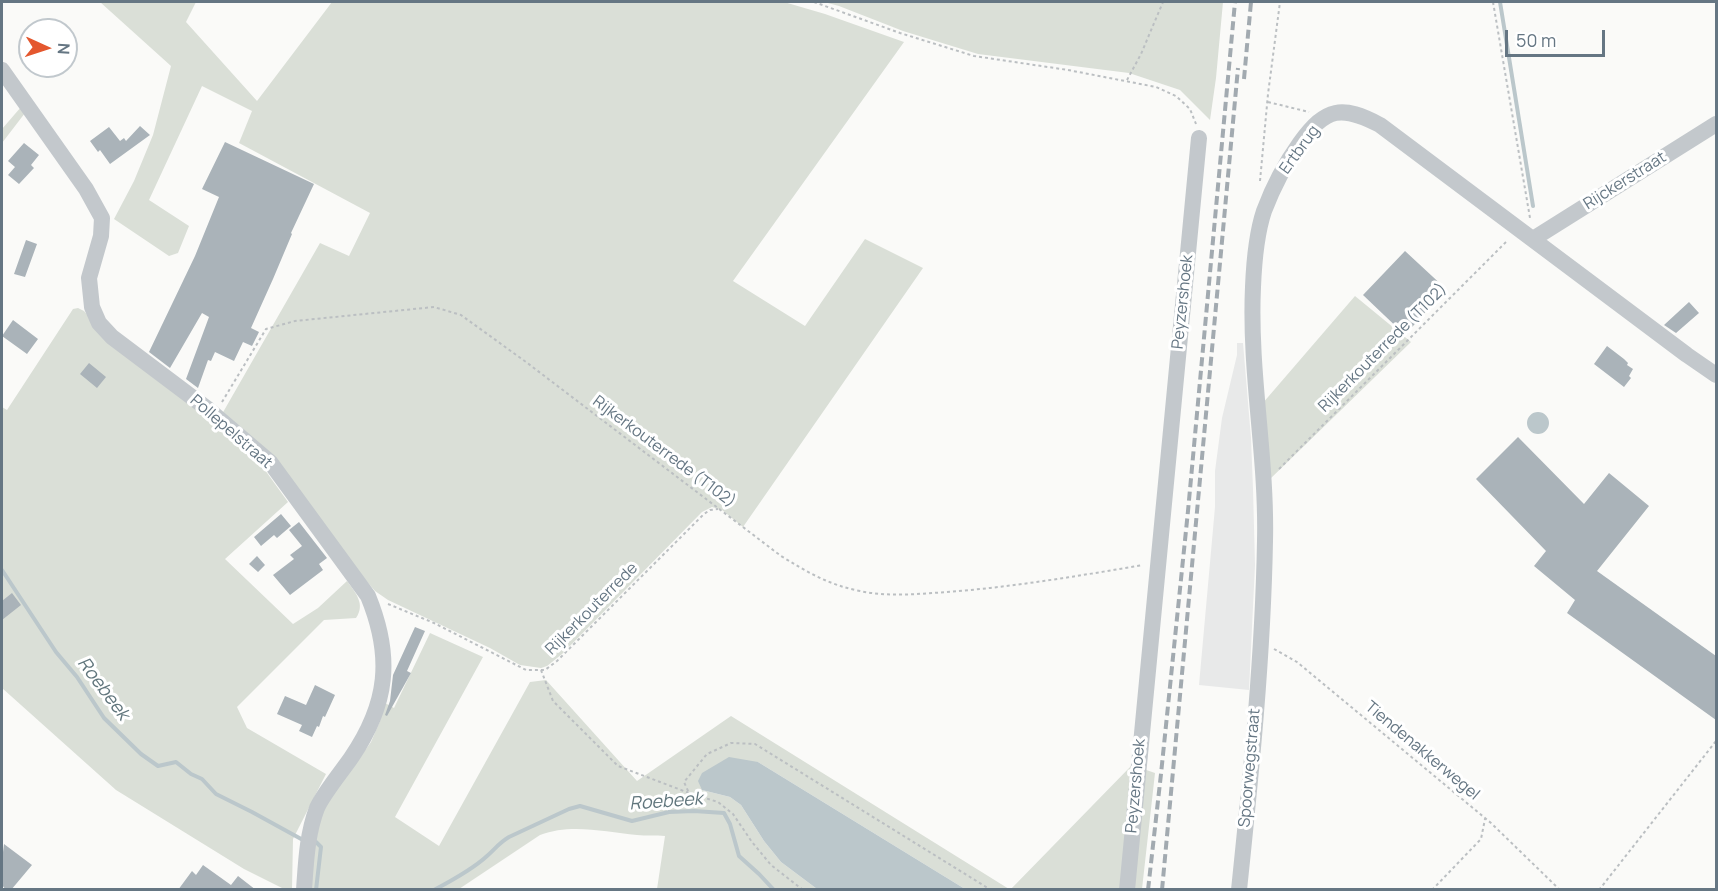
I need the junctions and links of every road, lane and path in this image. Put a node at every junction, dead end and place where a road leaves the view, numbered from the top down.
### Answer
1 (814, 2) edge
2 (1163, 2) edge
3 (1280, 2) edge
4 (1493, 2) edge
5 (2, 70) edge
6 (1127, 80) junction
7 (1268, 102) junction
8 (1327, 116) junction
9 (1716, 124) edge
10 (1199, 138) joint
11 (1260, 184) dead end
12 (1527, 234) junction
13 (1712, 372) edge
14 (214, 415) junction
15 (1264, 484) junction
16 (718, 509) junction
17 (1157, 562) junction
18 (368, 596) junction
19 (1260, 645) junction
20 (541, 670) junction
21 (1716, 741) edge
22 (689, 793) junction
23 (1485, 819) junction
24 (304, 890) edge
25 (803, 890) edge
26 (991, 890) edge
27 (1127, 890) edge
28 (1239, 890) edge
29 (1432, 890) edge
30 (1560, 890) edge
31 (1599, 890) edge

1 - 6 path
2 - 6 path
3 - 7 path
4 - 12 path
5 - 14 street, Pollepelstraat
6 - 10 path
7 - 8 path
7 - 11 path
8 - 12 street, Ertbrug
8 - 15 street, Ertbrug
9 - 12 street, Rijckerstraat
10 - 17 street, Peyzershoek
12 - 13 street, Ertbrug
12 - 15 path, Rijkerkouterrede (T102)
14 - 16 path, Rijkerkouterrede (T102)
14 - 18 street, Pollepelstraat
15 - 19 street, Ertbrug
16 - 17 path, Rijkerkouterrede (T102)
16 - 20 path, Rijkerkouterrede
17 - 27 street, Peyzershoek
18 - 20 path, Rijkerkouterrede
18 - 24 street, Pollepelstraat
19 - 23 path, Tiendenakkerwegel
19 - 28 street, Spoorwegstraat
20 - 22 path
21 - 31 path
22 - 25 path
22 - 26 path
23 - 29 path
23 - 30 path, Tiendenakkerwegel

